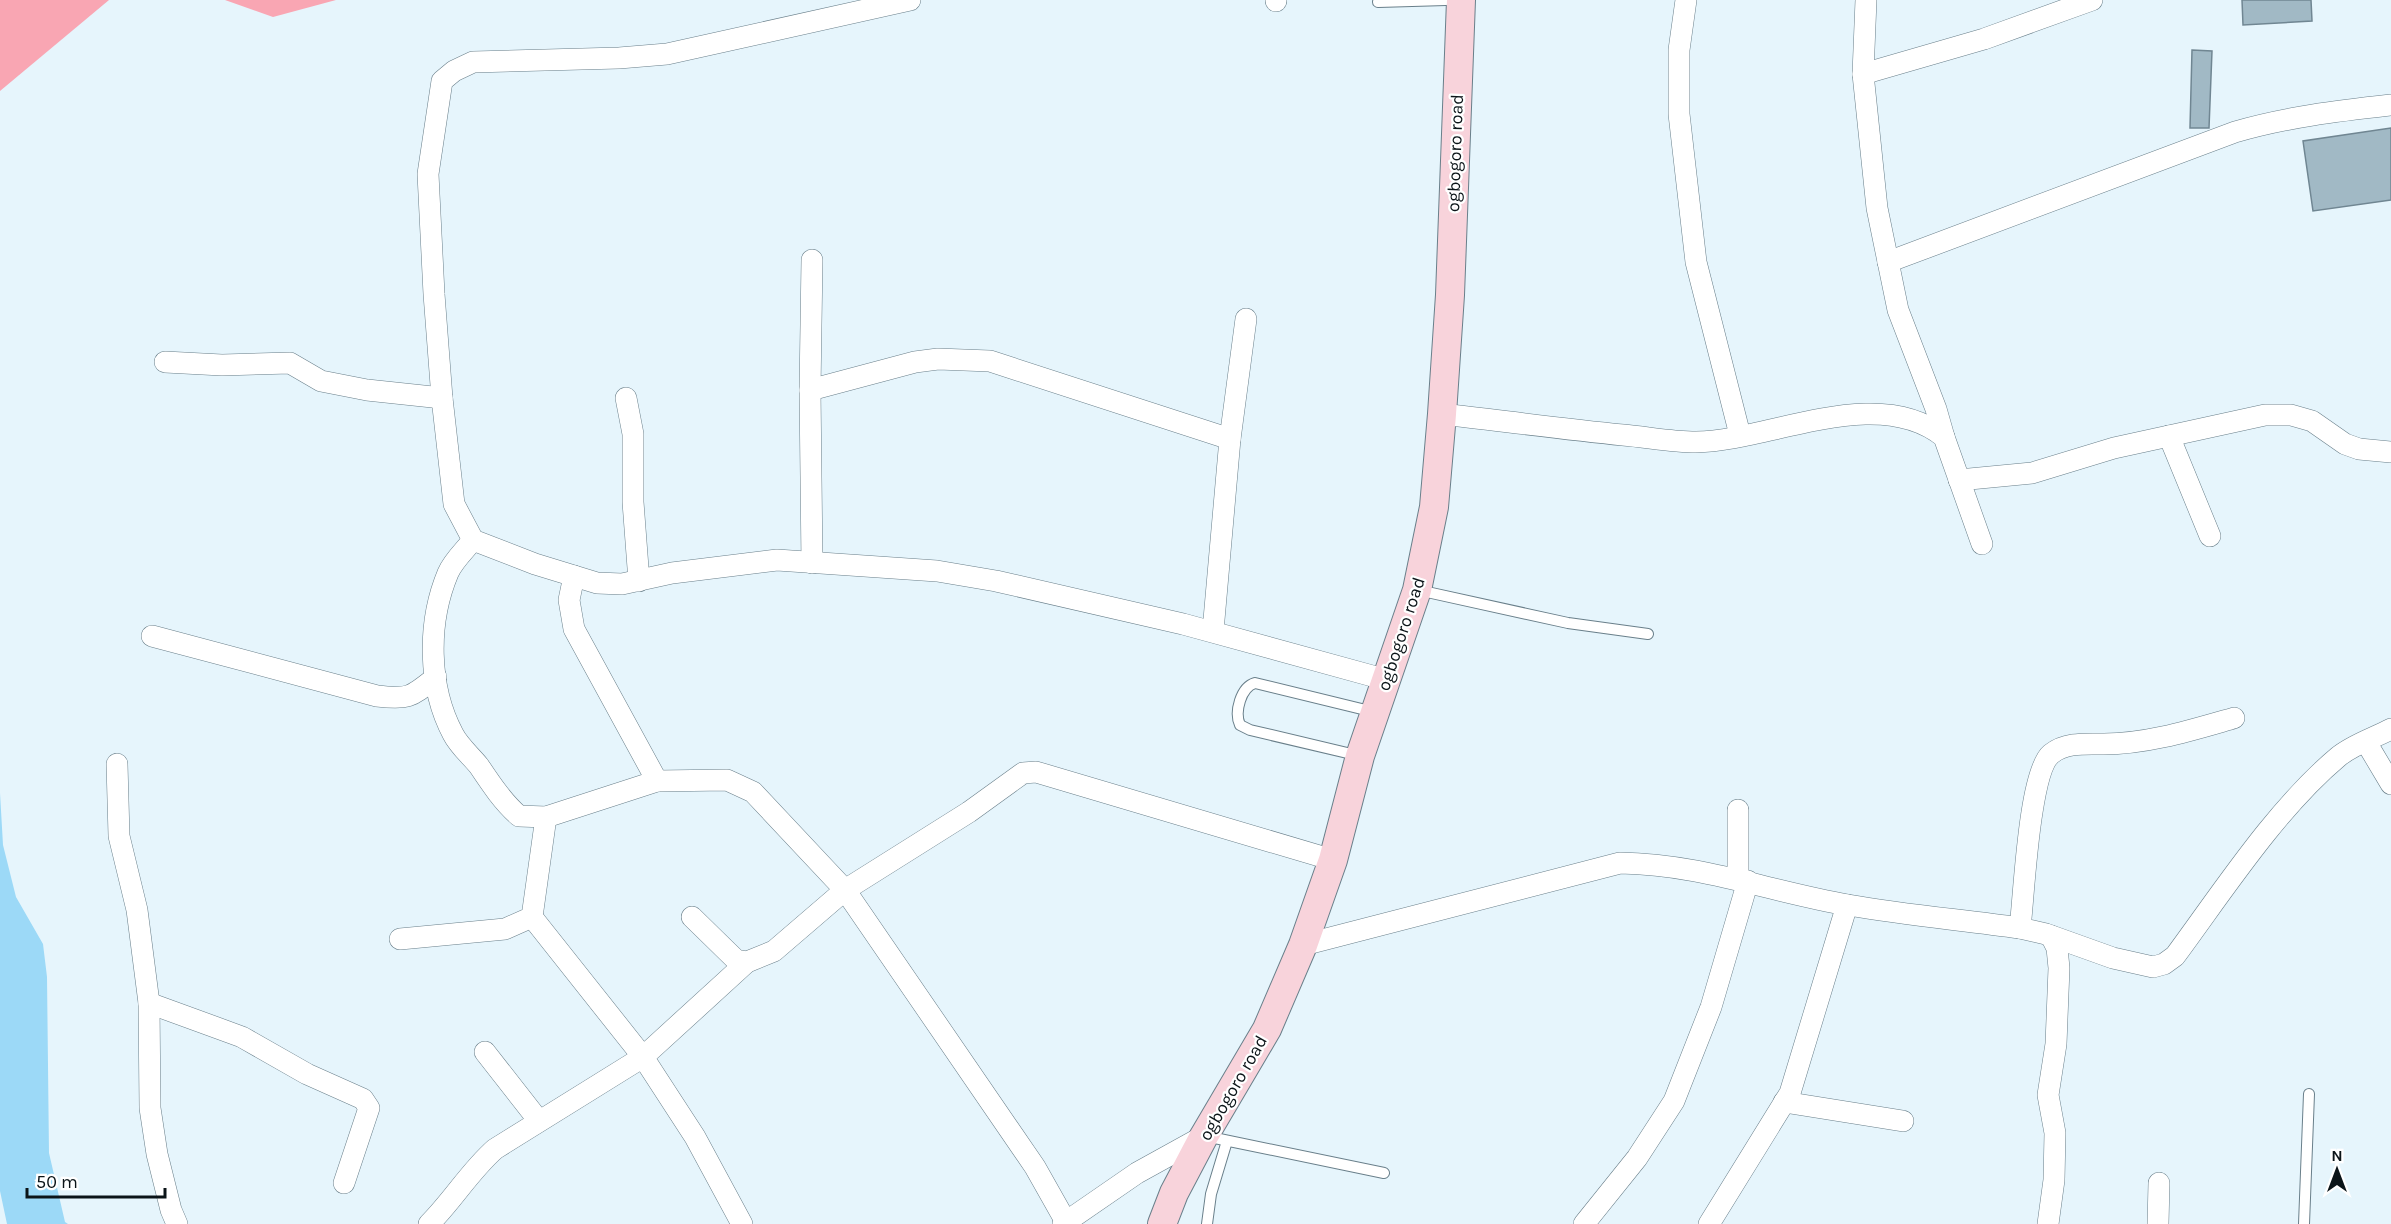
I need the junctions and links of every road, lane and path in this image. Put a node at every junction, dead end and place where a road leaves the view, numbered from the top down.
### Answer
1 (910, 0) edge
2 (1446, 0) edge
3 (1461, 0) edge
4 (1686, 0) edge
5 (1866, 0) edge
6 (2092, 0) edge
7 (1378, 2) dead end
8 (1863, 74) junction
9 (2391, 105) edge
10 (812, 260) dead end
11 (1888, 262) junction
12 (1246, 319) dead end
13 (165, 362) dead end
14 (810, 390) junction
15 (442, 398) junction
16 (626, 398) dead end
17 (1442, 414) junction
18 (1740, 435) junction
19 (2169, 436) junction
20 (1944, 437) junction
21 (1230, 439) junction
22 (2391, 452) edge
23 (1959, 480) junction
24 (2210, 536) dead end
25 (473, 540) junction
26 (1982, 544) dead end
27 (812, 562) junction
28 (574, 576) junction
29 (639, 580) junction
30 (1417, 590) junction
31 (1213, 631) junction
32 (1648, 634) dead end
33 (152, 636) dead end
34 (436, 677) junction
35 (1387, 680) junction
36 (1376, 712) junction
37 (2234, 718) dead end
38 (2391, 729) edge
39 (2366, 742) junction
40 (1360, 756) junction
41 (117, 764) dead end
42 (657, 782) junction
43 (2391, 784) edge
44 (1738, 810) dead end
45 (546, 817) junction
46 (1333, 860) junction
47 (1743, 880) junction
48 (845, 890) junction
49 (1847, 905) junction
50 (532, 917) junction
51 (692, 917) dead end
52 (2020, 928) junction
53 (2051, 936) junction
54 (400, 939) dead end
55 (1303, 945) junction
56 (747, 962) junction
57 (149, 1004) junction
58 (485, 1052) dead end
59 (643, 1057) junction
60 (2309, 1094) dead end
61 (1784, 1102) junction
62 (539, 1121) junction
63 (1903, 1121) dead end
64 (1216, 1138) junction
65 (1384, 1173) dead end
66 (344, 1183) dead end
67 (2159, 1183) dead end
68 (736, 1222) edge
69 (1064, 1223) edge
70 (177, 1224) edge
71 (429, 1224) edge
72 (1162, 1224) edge
73 (1207, 1224) edge
74 (1584, 1224) edge
75 (1709, 1224) edge
76 (2048, 1224) edge
77 (2158, 1224) edge
78 (2304, 1224) edge

1 - 15 street
2 - 7 lane
3 - 17 street, ogbogoro road
4 - 18 street
5 - 8 street
6 - 8 street
8 - 11 street
9 - 11 street
10 - 14 street
11 - 20 street
12 - 21 street
13 - 15 street
14 - 21 street
14 - 27 street
15 - 25 street
16 - 29 street
17 - 18 street
17 - 30 street, ogbogoro road
18 - 20 street
19 - 22 street
19 - 23 street
19 - 24 street
20 - 23 street
21 - 31 street
23 - 26 street
25 - 28 street
25 - 34 street
27 - 29 street
27 - 31 street
28 - 29 street
28 - 42 street
30 - 32 lane
30 - 35 street, ogbogoro road
31 - 35 street
33 - 34 street
34 - 45 street
35 - 36 street, ogbogoro road
36 - 40 street, ogbogoro road
36 - 40 lane
37 - 52 street
38 - 39 street
39 - 43 street
39 - 53 street
40 - 46 street, ogbogoro road
41 - 57 street
42 - 45 street
42 - 48 street
44 - 47 street
45 - 50 street
46 - 48 street
46 - 55 street, ogbogoro road
47 - 49 street
47 - 55 street
47 - 74 street
48 - 56 street
48 - 69 street
49 - 52 street
49 - 61 street
50 - 54 street
50 - 59 street
51 - 56 street
52 - 53 street
53 - 76 street
55 - 64 street, ogbogoro road
56 - 59 street
57 - 66 street
57 - 70 street
58 - 62 street
59 - 62 street
59 - 68 street
60 - 78 lane
61 - 63 street
61 - 75 street
62 - 71 street
64 - 65 lane
64 - 69 street
64 - 72 street, ogbogoro road
64 - 73 lane
67 - 77 street

